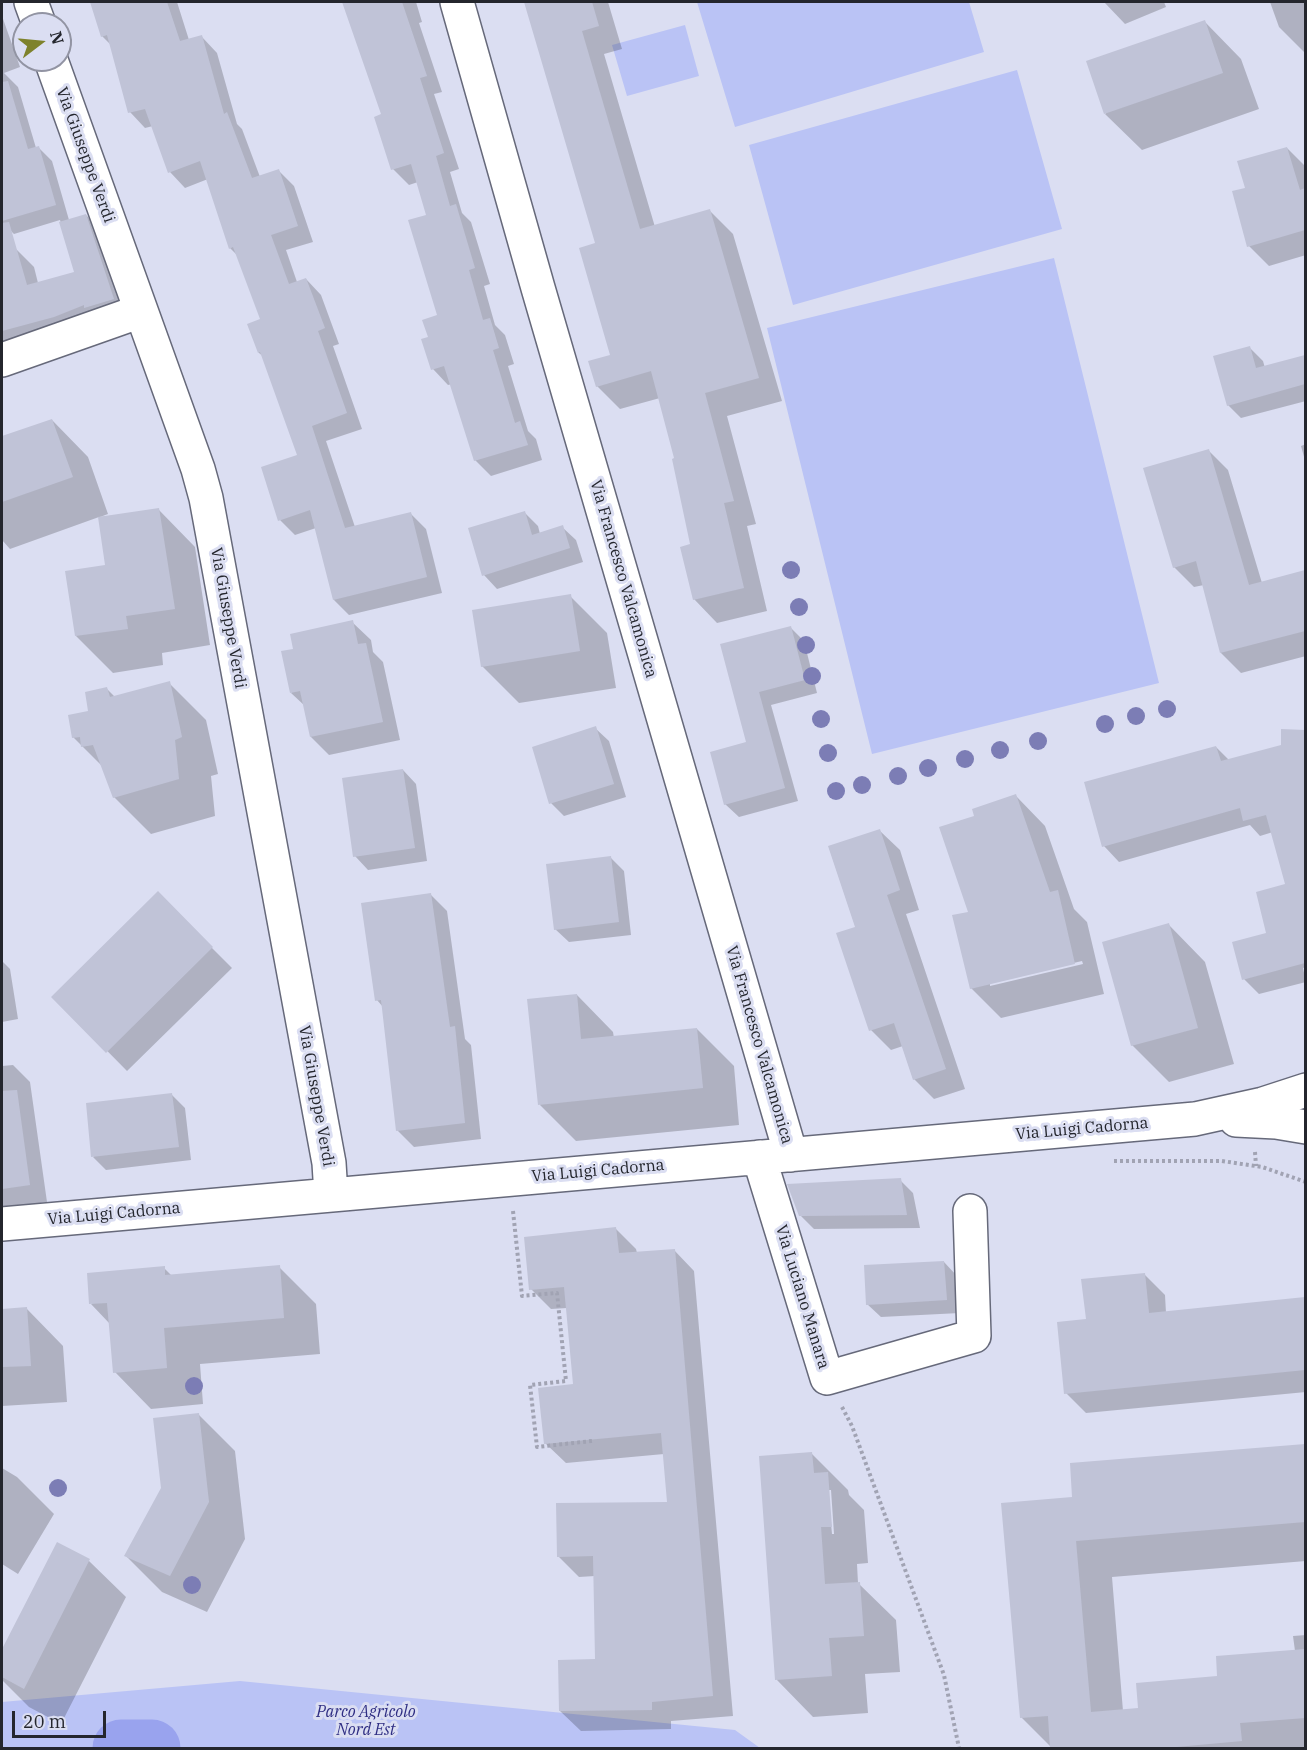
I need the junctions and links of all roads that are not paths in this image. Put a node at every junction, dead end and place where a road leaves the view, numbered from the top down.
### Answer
1 (457, 2) edge
2 (55, 72) edge
3 (141, 311) junction
4 (2, 360) edge
5 (1305, 1090) edge
6 (1195, 1119) junction
7 (1305, 1127) edge
8 (791, 1155) junction
9 (759, 1157) junction
10 (331, 1195) junction
11 (970, 1211) dead end
12 (2, 1224) edge

1 - 8 street, Via Francesco Valcamonica
2 - 3 street, Via Giuseppe Verdi
3 - 4 street
3 - 10 street, Via Giuseppe Verdi
5 - 6 street, Via Luigi Cadorna
6 - 7 street, Via Luigi Cadorna
6 - 8 street, Via Luigi Cadorna
8 - 9 street, Via Luigi Cadorna
9 - 10 street, Via Luigi Cadorna
9 - 11 street, Via Luciano Manara
10 - 12 street, Via Luigi Cadorna

